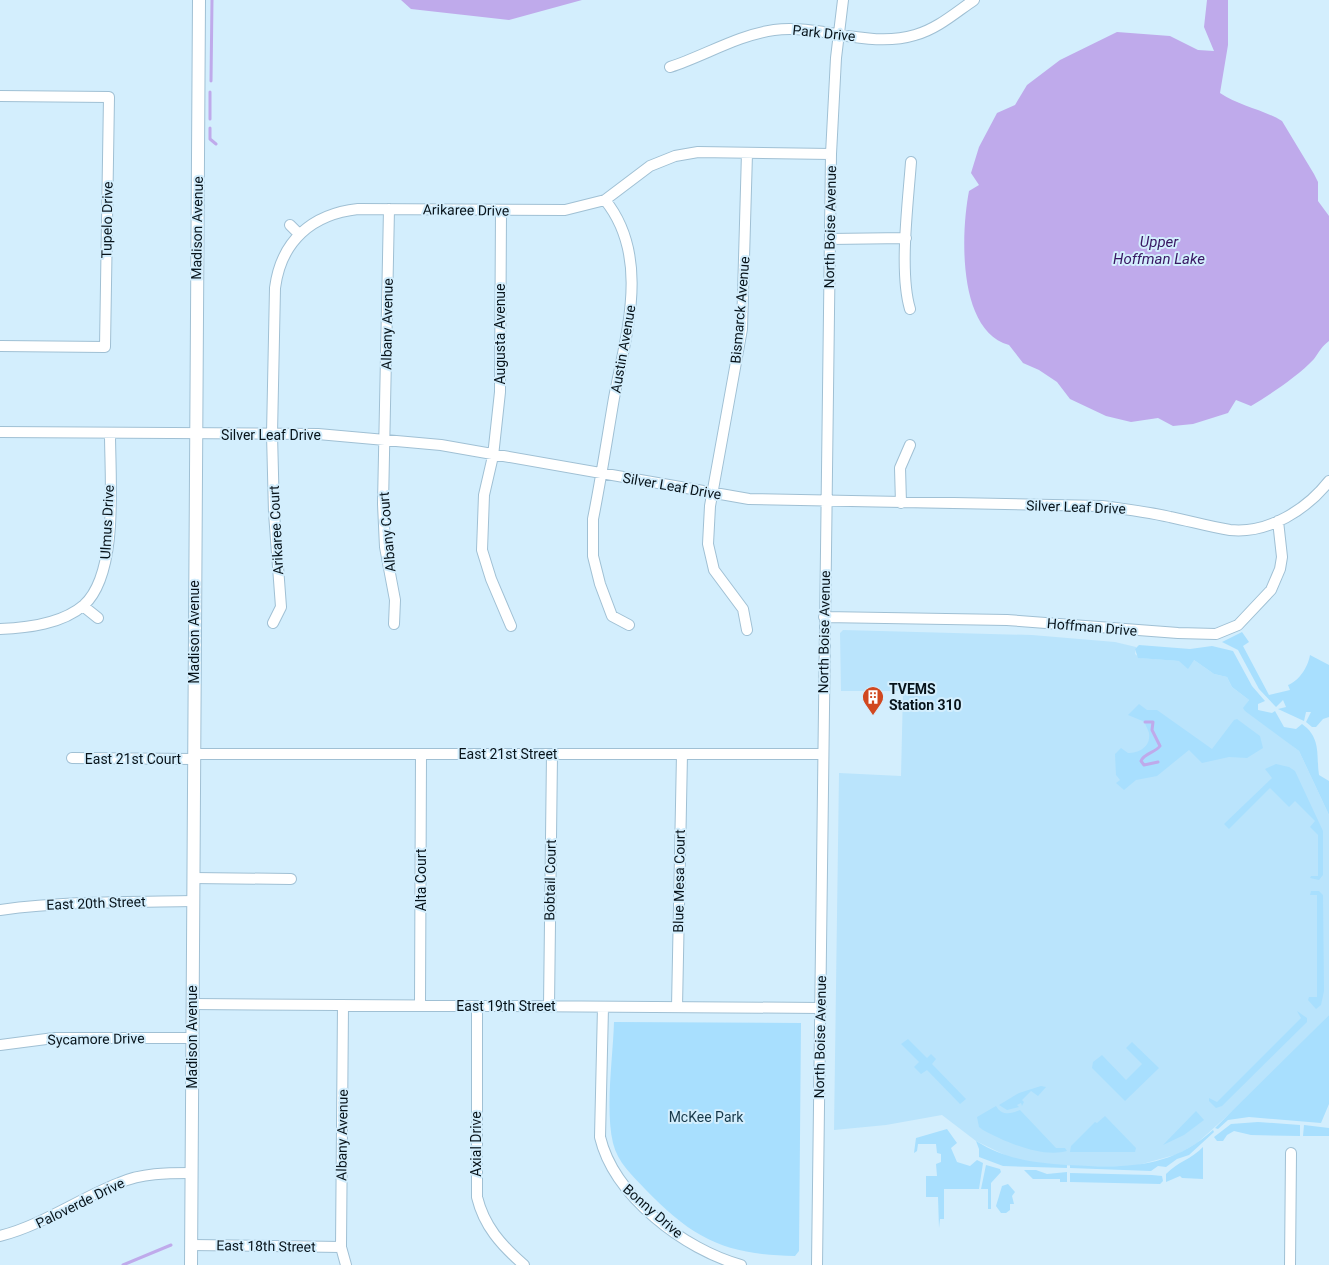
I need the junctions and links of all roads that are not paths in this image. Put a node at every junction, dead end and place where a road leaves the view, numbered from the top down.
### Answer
1 (199, 0) edge
2 (844, 0) edge
3 (974, 0) edge
4 (838, 33) junction
5 (670, 67) dead end
6 (0, 96) edge
7 (747, 153) junction
8 (831, 154) junction
9 (911, 162) dead end
10 (604, 200) junction
11 (389, 209) junction
12 (501, 211) junction
13 (290, 225) dead end
14 (299, 234) junction
15 (906, 238) junction
16 (830, 239) junction
17 (910, 309) dead end
18 (0, 346) edge
19 (0, 432) edge
20 (110, 434) junction
21 (195, 434) junction
22 (272, 434) junction
23 (386, 440) junction
24 (910, 445) dead end
25 (493, 456) junction
26 (602, 473) junction
27 (1329, 480) edge
28 (712, 494) junction
29 (826, 502) junction
30 (901, 504) junction
31 (1278, 521) junction
32 (83, 606) junction
33 (824, 616) junction
34 (98, 618) dead end
35 (273, 623) dead end
36 (394, 624) dead end
37 (511, 626) dead end
38 (629, 626) dead end
39 (0, 630) edge
40 (747, 630) dead end
41 (421, 754) junction
42 (552, 754) junction
43 (682, 754) junction
44 (822, 754) junction
45 (194, 757) junction
46 (72, 758) dead end
47 (193, 878) junction
48 (291, 879) dead end
49 (193, 901) junction
50 (0, 910) edge
51 (192, 1004) junction
52 (343, 1005) junction
53 (420, 1005) junction
54 (477, 1006) junction
55 (549, 1006) junction
56 (603, 1006) junction
57 (677, 1007) junction
58 (820, 1008) junction
59 (192, 1038) junction
60 (0, 1045) edge
61 (1291, 1153) dead end
62 (191, 1173) junction
63 (0, 1236) edge
64 (191, 1245) junction
65 (341, 1247) junction
66 (191, 1265) edge
67 (346, 1265) edge
68 (524, 1265) edge
69 (741, 1265) edge
70 (817, 1265) edge
71 (1290, 1265) edge

1 - 21 main road, Madison Avenue
2 - 4 street, North Boise Avenue
3 - 4 street, Park Drive
4 - 5 street, Park Drive
4 - 8 street, North Boise Avenue
6 - 18 street, Tupelo Drive
7 - 8 street, Arikaree Drive
7 - 10 street, Arikaree Drive
7 - 28 street, Bismarck Avenue
8 - 16 street, North Boise Avenue
9 - 15 street
10 - 12 street, Arikaree Drive
10 - 26 street, Austin Avenue
11 - 12 street, Arikaree Drive
11 - 14 street, Arikaree Drive
11 - 23 street, Albany Avenue
12 - 25 street, Augusta Avenue
13 - 14 street
14 - 22 street, Arikaree Drive
15 - 16 street
15 - 17 street
16 - 29 street, North Boise Avenue
19 - 20 street, Silver Leaf Drive
20 - 21 street, Silver Leaf Drive
20 - 32 street, Ulmus Drive
21 - 22 street, Silver Leaf Drive
21 - 45 main road, Madison Avenue
22 - 23 street, Silver Leaf Drive
22 - 35 street, Arikaree Court
23 - 25 street, Silver Leaf Drive
23 - 36 street, Albany Court
24 - 30 street
25 - 26 street, Silver Leaf Drive
25 - 37 street, Augusta Avenue
26 - 28 street, Silver Leaf Drive
26 - 38 street, Austin Avenue
27 - 31 street, Silver Leaf Drive
28 - 29 street, Silver Leaf Drive
28 - 40 street, Bismarck Avenue
29 - 30 street, Silver Leaf Drive
29 - 33 street, North Boise Avenue
30 - 31 street, Silver Leaf Drive
31 - 33 street, Hoffman Drive
32 - 34 street
32 - 39 street
33 - 44 street, North Boise Avenue
41 - 42 street, East 21st Street
41 - 45 street, East 21st Street
41 - 53 street, Alta Court
42 - 43 street, East 21st Street
42 - 55 street, Bobtail Court
43 - 44 street, East 21st Street
43 - 57 street, Blue Mesa Court
44 - 58 street, North Boise Avenue
45 - 46 street, East 21st Court
45 - 47 main road, Madison Avenue
47 - 48 street
47 - 49 main road, Madison Avenue
49 - 50 street, East 20th Street
49 - 51 main road, Madison Avenue
51 - 52 street, East 19th Street
51 - 59 main road, Madison Avenue
52 - 53 street, East 19th Street
52 - 65 street, Albany Avenue
53 - 54 street, East 19th Street
54 - 55 street, East 19th Street
54 - 68 street, Axial Drive
55 - 56 street, East 19th Street
56 - 57 street, East 19th Street
56 - 69 street, Bonny Drive
57 - 58 street, East 19th Street
58 - 70 street, North Boise Avenue
59 - 60 street, Sycamore Drive
59 - 62 main road, Madison Avenue
61 - 71 street
62 - 63 street, Paloverde Drive
62 - 64 main road, Madison Avenue
64 - 65 street, East 18th Street
64 - 66 main road, Madison Avenue
65 - 67 street, Albany Avenue

